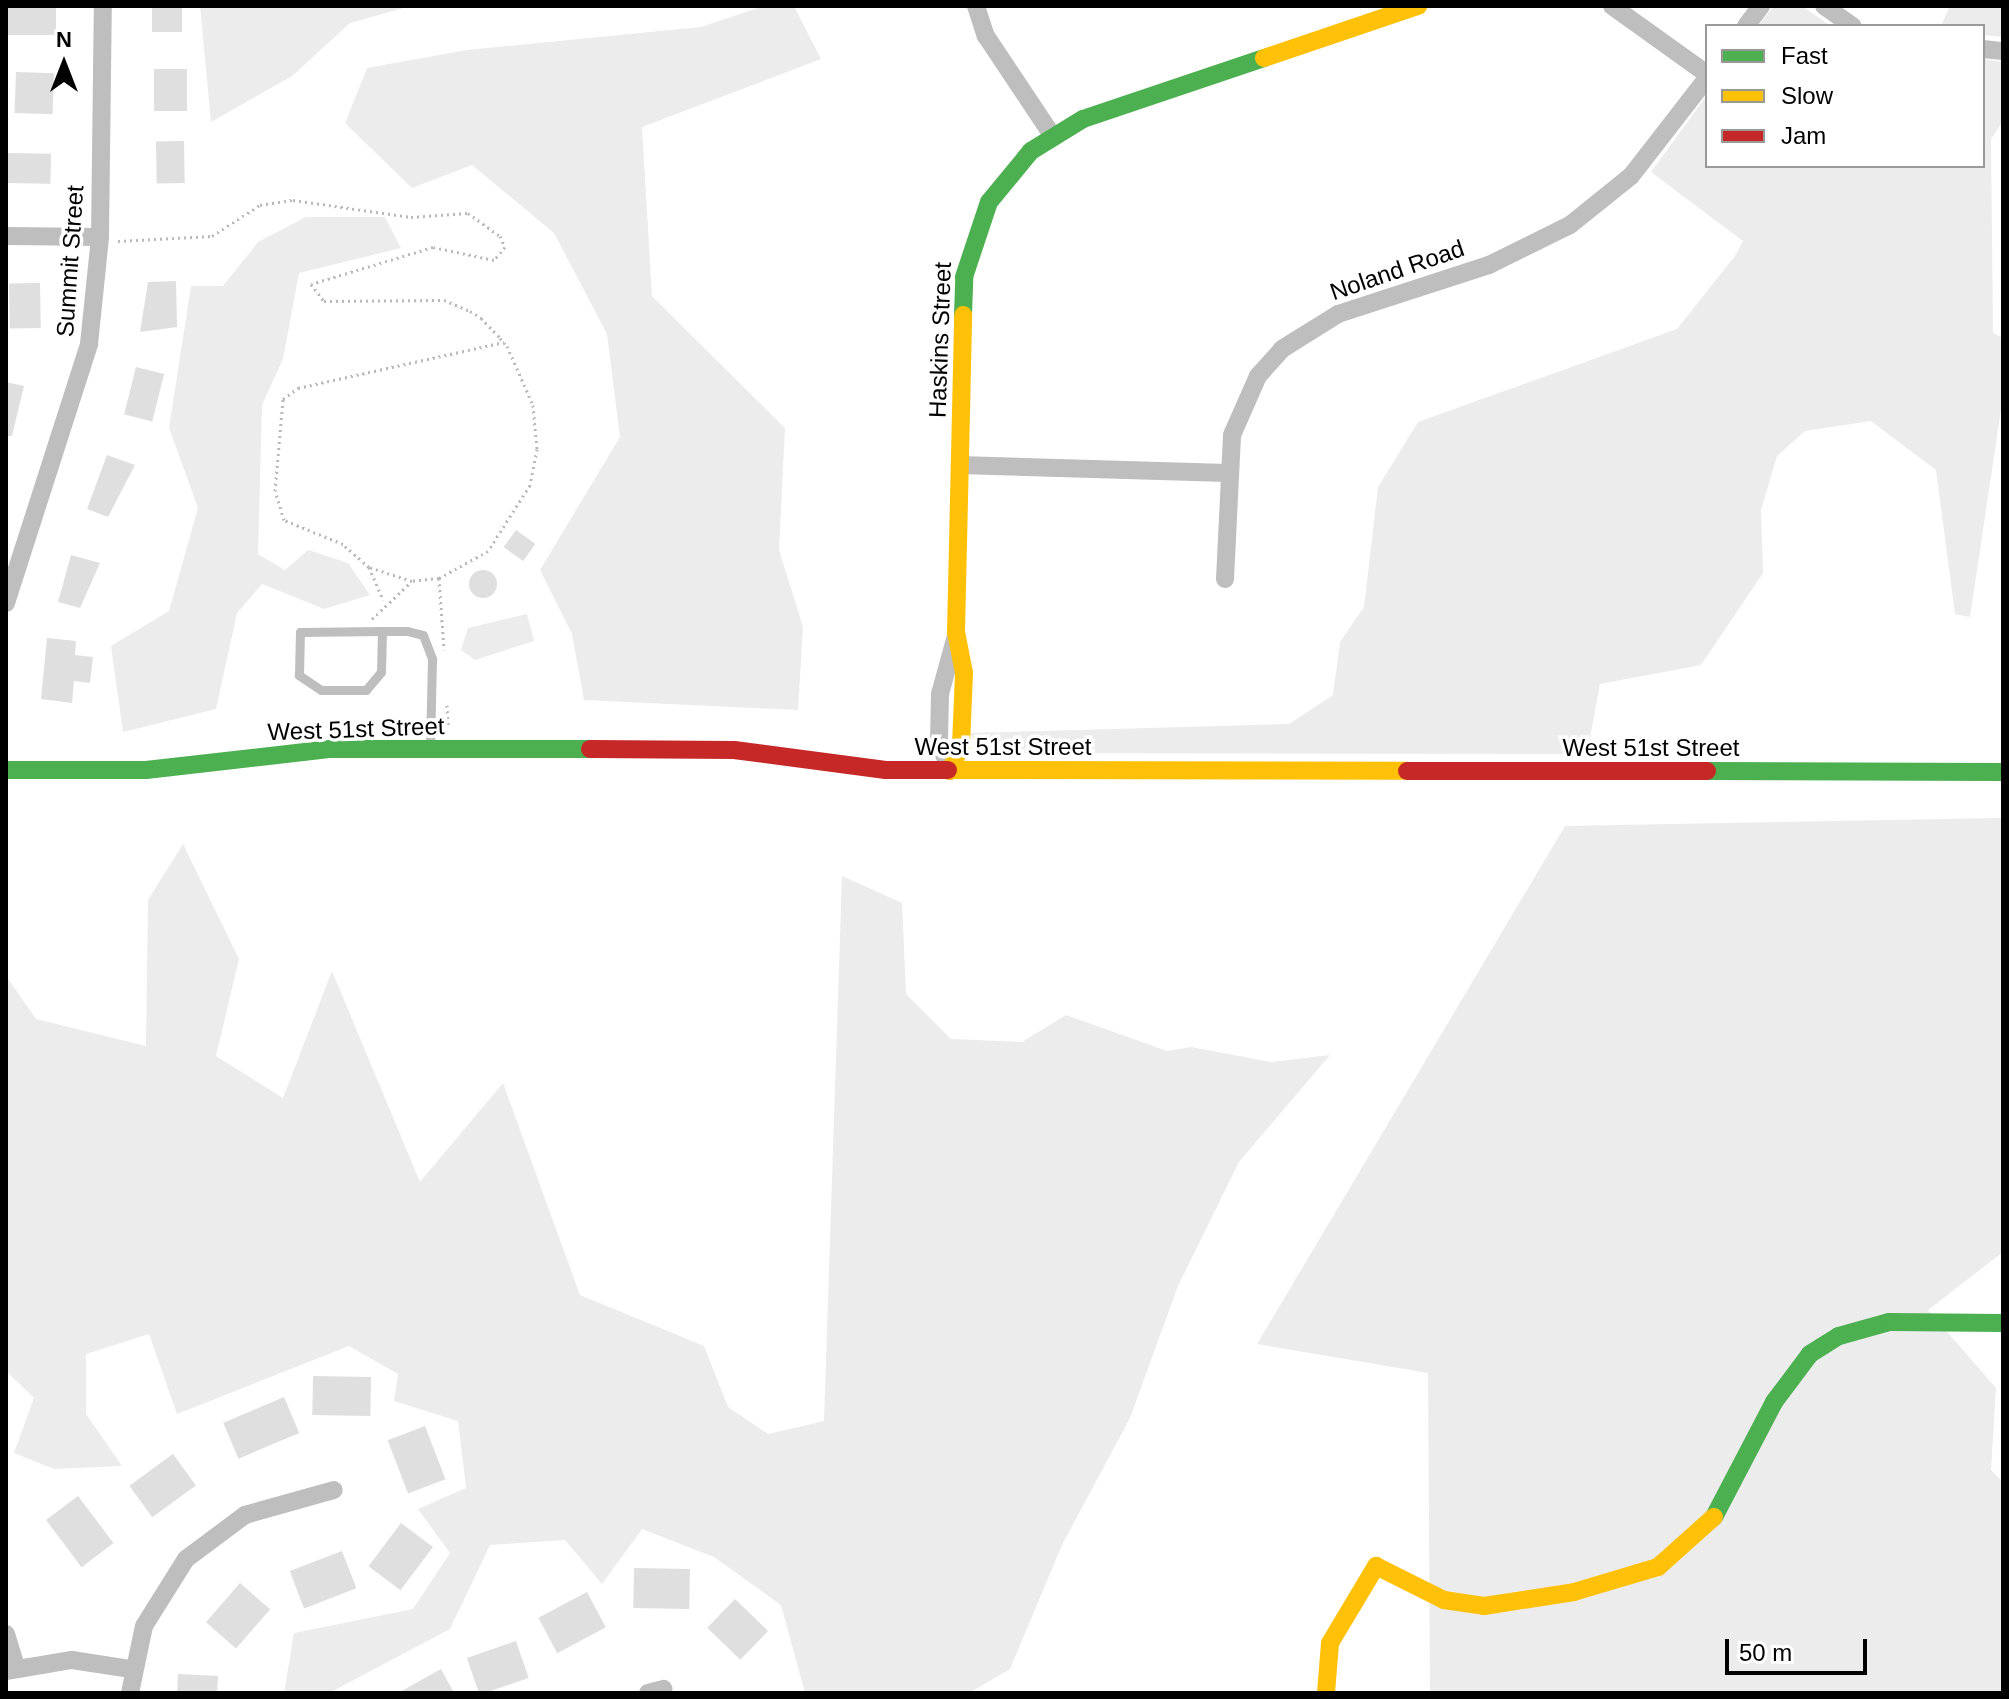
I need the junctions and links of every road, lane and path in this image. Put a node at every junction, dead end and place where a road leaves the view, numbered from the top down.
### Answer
1 (103, 6) edge
2 (976, 6) edge
3 (1418, 6) edge
4 (1612, 6) edge
5 (1761, 6) edge
6 (1824, 6) edge
7 (1748, 24) edge
8 (1850, 24) edge
9 (1705, 75) edge
10 (1705, 79) edge
11 (1052, 135) junction
12 (6, 236) edge
13 (105, 239) junction
14 (504, 342) junction
15 (960, 465) junction
16 (1227, 473) junction
17 (369, 567) junction
18 (1225, 579) dead end
19 (412, 581) junction
20 (384, 602) junction
21 (6, 603) edge
22 (376, 631) junction
23 (430, 749) junction
24 (6, 770) edge
25 (950, 771) junction
26 (2003, 772) edge
27 (2003, 1323) edge
28 (334, 1490) dead end
29 (6, 1634) edge
30 (11, 1669) edge
31 (131, 1669) junction
32 (130, 1693) edge
33 (1326, 1693) edge

1 - 13 street, Summit Street
2 - 11 street
3 - 11 street, Haskins Street
4 - 9 street
5 - 7 street
6 - 8 street
10 - 16 street, Noland Road
11 - 15 street, Haskins Street
12 - 13 street
13 - 14 path
13 - 21 street, Summit Street
14 - 17 path
14 - 19 path
15 - 16 street
15 - 25 street, Haskins Street
16 - 18 street, Noland Road
17 - 19 path
17 - 20 path
19 - 20 path
20 - 22 path
22 - 22 lane
22 - 23 lane
23 - 24 street, West 51st Street
23 - 25 street, West 51st Street
25 - 26 street, West 51st Street
27 - 33 street
28 - 31 street
29 - 30 street
30 - 31 street
31 - 32 street

